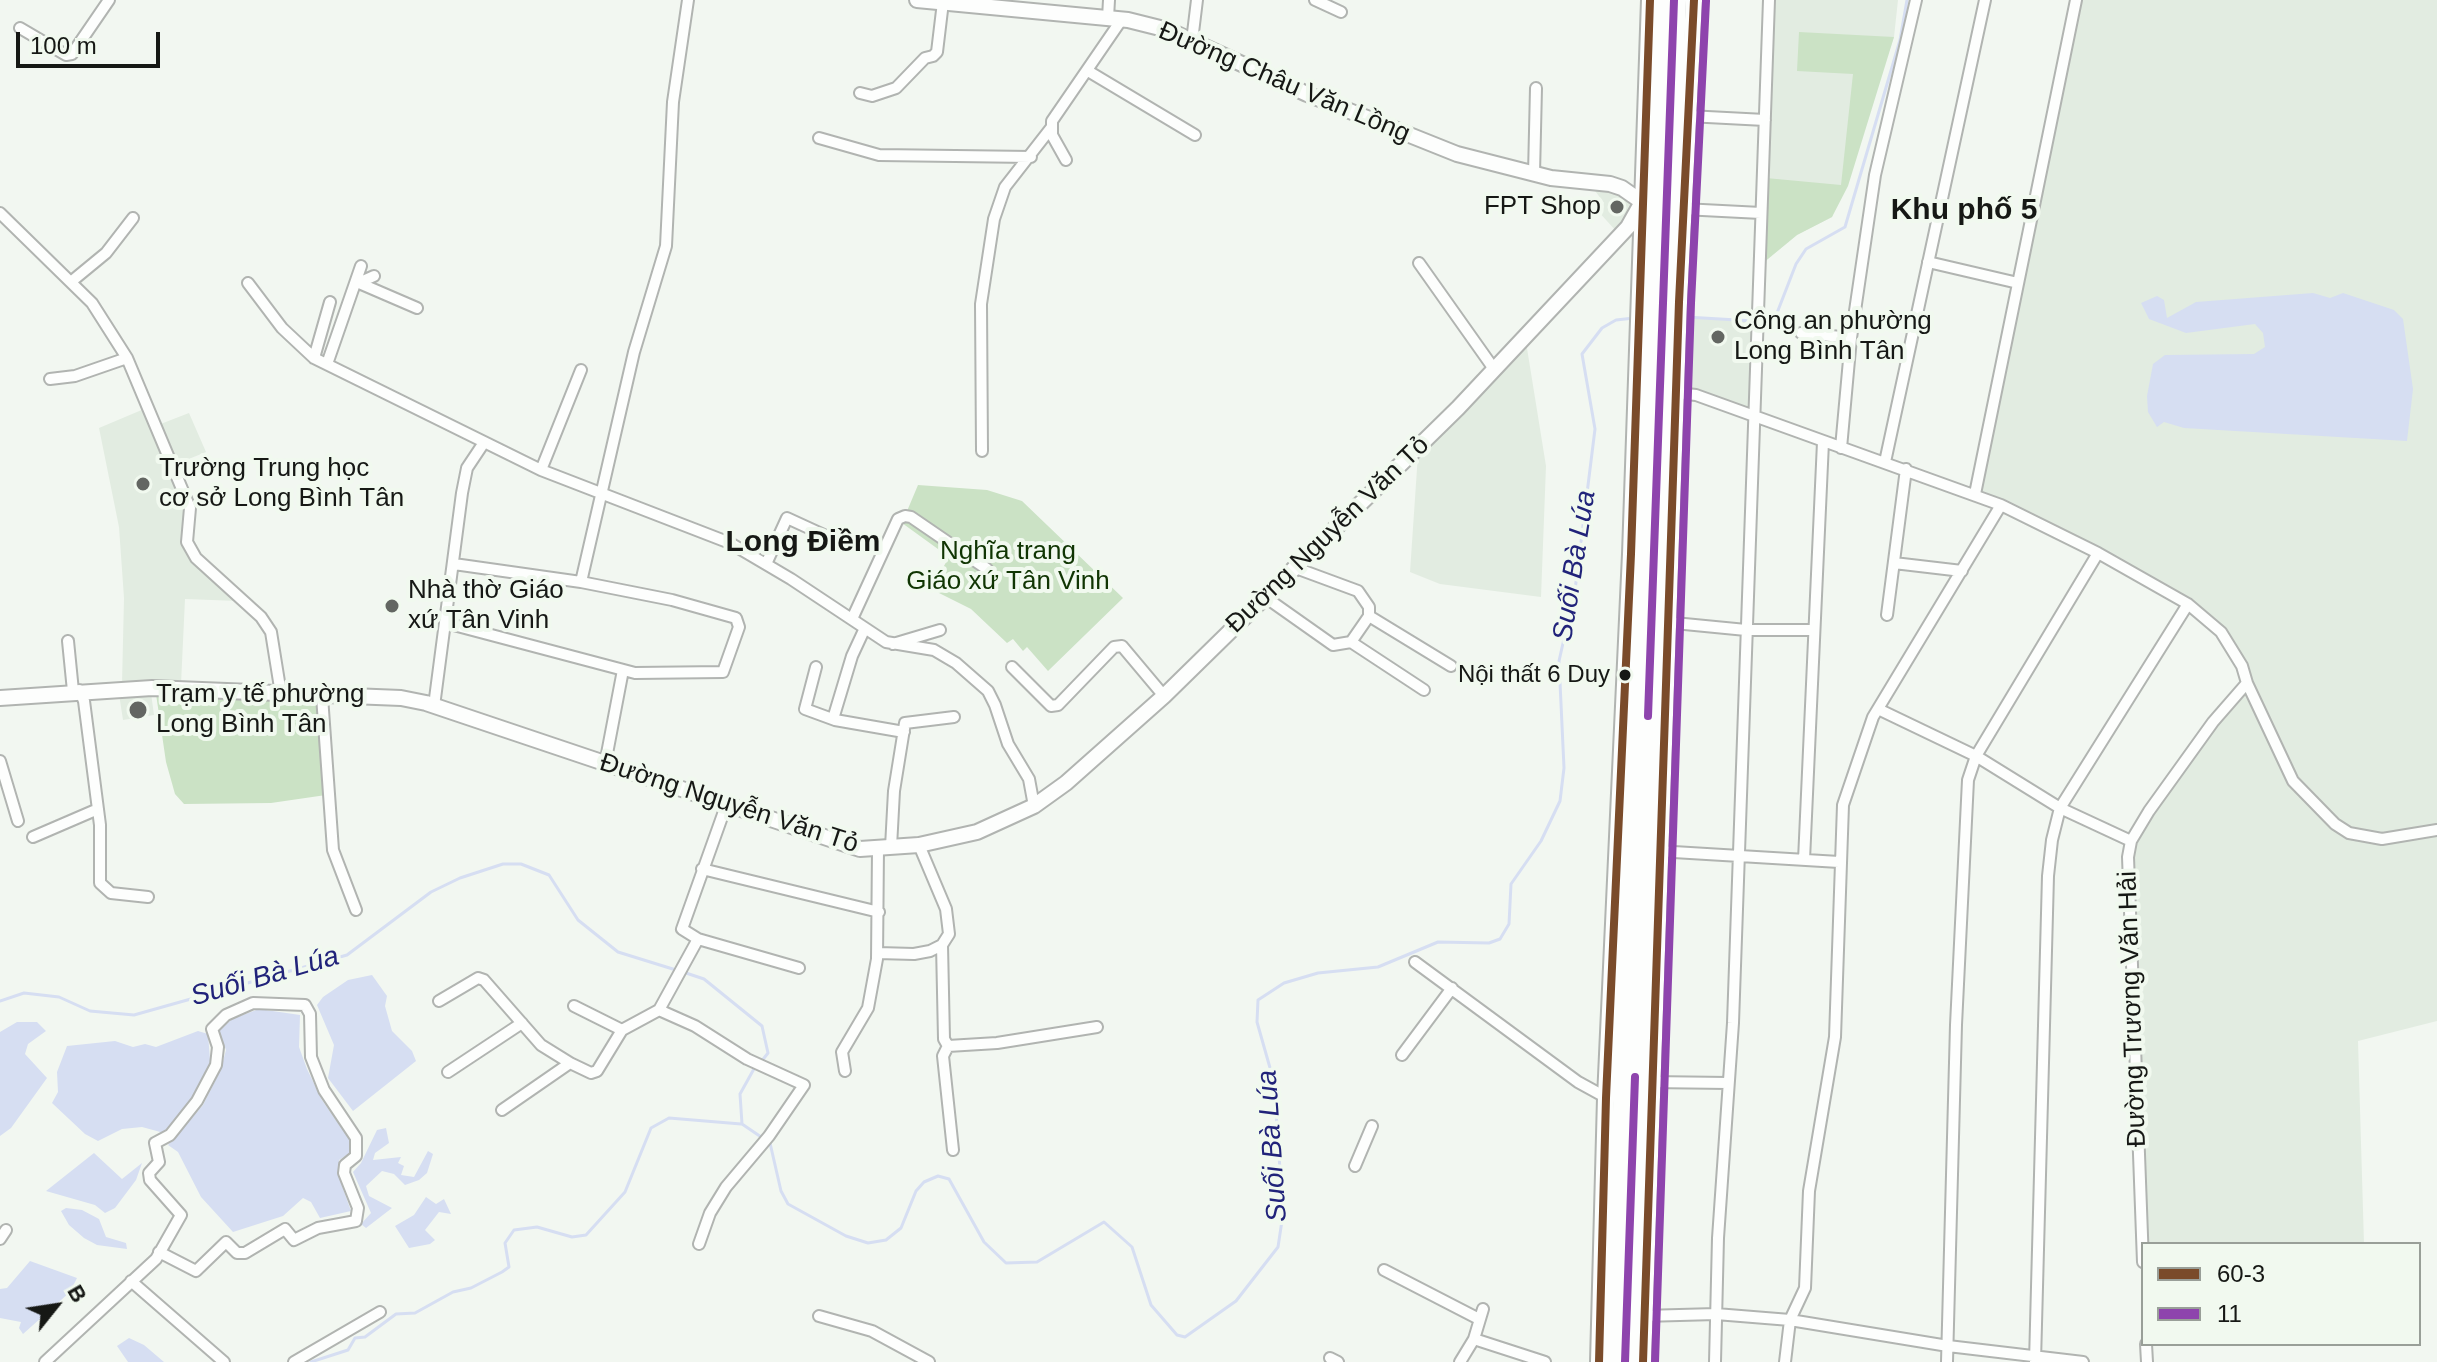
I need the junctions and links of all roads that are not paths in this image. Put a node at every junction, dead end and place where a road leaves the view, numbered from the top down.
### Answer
1 (109, 0) edge
2 (688, 0) edge
3 (917, 0) edge
4 (1109, 0) edge
5 (1197, 0) edge
6 (1315, 0) edge
7 (1650, 0) edge
8 (1662, 0) edge
9 (1677, 0) edge
10 (1694, 0) edge
11 (1769, 0) edge
12 (1916, 0) edge
13 (1985, 0) edge
14 (2076, 0) edge
15 (943, 2) junction
16 (1024, 5) edge
17 (1341, 12) dead end
18 (1115, 19) junction
19 (20, 28) dead end
20 (1192, 41) junction
21 (1088, 71) junction
22 (1536, 88) dead end
23 (860, 93) dead end
24 (1688, 116) junction
25 (1765, 120) junction
26 (1051, 128) junction
27 (1195, 135) dead end
28 (819, 138) dead end
29 (1031, 157) junction
30 (1066, 160) dead end
31 (1534, 174) junction
32 (1666, 204) junction
33 (0, 213) edge
34 (1761, 213) junction
35 (133, 218) dead end
36 (1928, 262) junction
37 (1419, 263) dead end
38 (361, 266) dead end
39 (374, 276) dead end
40 (72, 281) junction
41 (248, 283) dead end
42 (2018, 283) junction
43 (356, 284) junction
44 (330, 302) dead end
45 (1658, 302) junction
46 (417, 308) dead end
47 (1658, 326) junction
48 (1801, 333) dead end
49 (1851, 338) junction
50 (127, 358) junction
51 (314, 358) junction
52 (327, 364) junction
53 (1494, 369) junction
54 (581, 370) dead end
55 (50, 379) dead end
56 (1656, 393) junction
57 (1754, 418) junction
58 (1823, 442) junction
59 (483, 444) junction
60 (1841, 448) junction
61 (982, 451) dead end
62 (1885, 462) junction
63 (1906, 469) junction
64 (541, 470) junction
65 (600, 493) junction
66 (1975, 494) junction
67 (2001, 505) junction
68 (837, 541) dead end
69 (2098, 553) junction
70 (1894, 563) junction
71 (454, 564) junction
72 (766, 564) junction
73 (1293, 567) junction
74 (987, 569) dead end
75 (1962, 571) junction
76 (581, 582) junction
77 (1265, 597) junction
78 (2188, 604) junction
79 (1887, 615) dead end
80 (1369, 616) junction
81 (852, 619) junction
82 (1662, 622) junction
83 (446, 623) junction
84 (865, 628) junction
85 (940, 630) dead end
86 (1746, 630) junction
87 (1814, 630) junction
88 (68, 641) dead end
89 (1351, 642) junction
90 (893, 644) junction
91 (1451, 666) dead end
92 (816, 667) dead end
93 (1012, 667) dead end
94 (623, 670) junction
95 (2247, 683) junction
96 (76, 690) junction
97 (1424, 690) dead end
98 (281, 694) junction
99 (322, 696) junction
100 (1164, 696) junction
101 (0, 698) edge
102 (434, 706) junction
103 (1878, 709) junction
104 (954, 717) dead end
105 (833, 719) junction
106 (904, 732) junction
107 (1976, 756) junction
108 (0, 761) edge
109 (605, 764) junction
110 (727, 803) junction
111 (1034, 806) junction
112 (2060, 808) junction
113 (98, 809) junction
114 (18, 821) dead end
115 (2437, 830) edge
116 (33, 837) dead end
117 (2131, 841) junction
118 (919, 845) junction
119 (885, 848) junction
120 (1654, 850) junction
121 (1738, 856) junction
122 (1804, 860) junction
123 (1839, 862) junction
124 (702, 869) junction
125 (148, 897) dead end
126 (356, 910) dead end
127 (879, 912) junction
128 (698, 939) junction
129 (942, 945) junction
130 (878, 953) junction
131 (1415, 962) dead end
132 (799, 968) dead end
133 (1452, 988) junction
134 (439, 1001) dead end
135 (574, 1006) dead end
136 (659, 1010) junction
137 (522, 1023) junction
138 (1097, 1027) dead end
139 (622, 1030) junction
140 (948, 1046) junction
141 (1402, 1055) dead end
142 (570, 1063) junction
143 (845, 1071) dead end
144 (448, 1072) dead end
145 (1645, 1082) junction
146 (1728, 1083) junction
147 (1614, 1099) junction
148 (502, 1110) dead end
149 (1372, 1126) dead end
150 (953, 1150) dead end
151 (1355, 1166) dead end
152 (2142, 1242) edge
153 (699, 1244) dead end
154 (159, 1252) junction
155 (1384, 1270) dead end
156 (131, 1281) junction
157 (380, 1312) dead end
158 (1716, 1314) junction
159 (819, 1316) dead end
160 (1621, 1316) junction
161 (1790, 1320) junction
162 (1474, 1339) junction
163 (1948, 1346) junction
164 (2035, 1360) edge
165 (45, 1362) edge
166 (224, 1362) edge
167 (294, 1362) edge
168 (929, 1362) edge
169 (1460, 1362) edge
170 (1545, 1362) edge
171 (1599, 1362) edge
172 (1613, 1362) edge
173 (1631, 1362) edge
174 (1643, 1362) edge
175 (1715, 1362) edge
176 (1785, 1362) edge
177 (1947, 1362) edge
178 (2083, 1362) edge

1 - 19 street
2 - 65 street
3 - 15 street, Đường Châu Văn Lồng
4 - 18 street
5 - 20 street
6 - 17 street
7 - 32 main road
8 - 32 highway
9 - 32 highway
10 - 24 main road
11 - 25 street
12 - 49 street
13 - 36 street
14 - 42 street
15 - 16 street, Đường Châu Văn Lồng
15 - 23 street
16 - 18 street, Đường Châu Văn Lồng
18 - 20 street, Đường Châu Văn Lồng
18 - 21 street
20 - 31 street, Đường Châu Văn Lồng
21 - 26 street
21 - 27 street
22 - 31 street
24 - 25 street
24 - 32 main road
25 - 34 street
26 - 29 street
26 - 30 street
28 - 29 street
29 - 61 street
31 - 32 street, Đường Châu Văn Lồng
32 - 34 street
32 - 45 highway
32 - 45 main road
32 - 53 street, Đường Nguyễn Văn Tỏ
33 - 40 street
34 - 57 street
35 - 40 street
36 - 42 street
36 - 62 street
37 - 53 street
38 - 43 street
39 - 43 street
40 - 50 street
41 - 51 street
42 - 66 street
43 - 46 street
43 - 52 street
44 - 51 street
45 - 47 highway
45 - 47 main road
47 - 56 highway
47 - 56 main road
48 - 49 street
49 - 60 street
50 - 55 street
50 - 98 street
51 - 52 street
52 - 59 street
53 - 73 street, Đường Nguyễn Văn Tỏ
54 - 64 street
56 - 57 street
56 - 82 highway
56 - 147 highway
57 - 58 street
57 - 86 street
58 - 60 street
58 - 87 street
59 - 64 street
59 - 71 street
60 - 62 street
62 - 63 street
63 - 66 street
63 - 70 street
64 - 65 street
65 - 72 street
65 - 76 street
66 - 67 street
67 - 69 street
67 - 75 street
68 - 72 street
69 - 78 street
69 - 107 street
70 - 75 street
70 - 79 street
71 - 76 street
71 - 83 street
72 - 81 street
73 - 77 street, Đường Nguyễn Văn Tỏ
73 - 80 street
74 - 81 street
75 - 103 street
76 - 94 street
77 - 89 street
77 - 100 street, Đường Nguyễn Văn Tỏ
78 - 95 street
78 - 112 street
80 - 89 street
80 - 91 street
81 - 84 street
82 - 86 street
82 - 120 highway
83 - 94 street
83 - 102 street
84 - 90 street
84 - 105 street
85 - 90 street
86 - 87 street
86 - 121 street
87 - 122 street
88 - 96 street
89 - 97 street
90 - 111 street
92 - 105 street
93 - 100 street
94 - 109 street
95 - 115 street
95 - 117 street, Đường Trương Văn Hải
96 - 98 street, Đường Nguyễn Văn Tỏ
96 - 101 street, Đường Nguyễn Văn Tỏ
96 - 113 street
98 - 99 street, Đường Nguyễn Văn Tỏ
99 - 102 street, Đường Nguyễn Văn Tỏ
99 - 126 street
100 - 111 street, Đường Nguyễn Văn Tỏ
102 - 109 street, Đường Nguyễn Văn Tỏ
103 - 107 street
103 - 123 street
104 - 106 street
105 - 106 street
106 - 119 street
107 - 112 street
107 - 163 street
108 - 114 street
109 - 110 street, Đường Nguyễn Văn Tỏ
110 - 119 street, Đường Nguyễn Văn Tỏ
110 - 124 street
111 - 118 street, Đường Nguyễn Văn Tỏ
112 - 117 street
112 - 164 street
113 - 116 street
113 - 125 street
117 - 152 street, Đường Trương Văn Hải
118 - 119 street, Đường Nguyễn Văn Tỏ
118 - 129 street
119 - 127 street
120 - 121 street
120 - 145 highway
121 - 122 street
121 - 146 street
122 - 123 street
123 - 161 street
124 - 127 street
124 - 128 street
127 - 130 street
128 - 132 street
128 - 136 street
129 - 130 street
129 - 140 street
130 - 143 street
131 - 133 street
133 - 141 street
133 - 147 street
134 - 137 street
135 - 139 street
136 - 139 street
136 - 153 street
137 - 142 street
137 - 144 street
138 - 140 street
139 - 142 street
140 - 150 street
142 - 148 street
145 - 146 street
145 - 160 highway
146 - 158 street
147 - 160 highway
149 - 151 street
154 - 154 street
154 - 156 street
155 - 162 street
156 - 165 street
156 - 166 street
157 - 167 street
158 - 160 street
158 - 161 street
158 - 175 street
159 - 168 street
160 - 171 main road
160 - 172 highway
160 - 173 highway
160 - 174 main road
161 - 163 street
161 - 176 street
162 - 169 street
162 - 170 street
163 - 164 street
163 - 177 street
164 - 178 street

